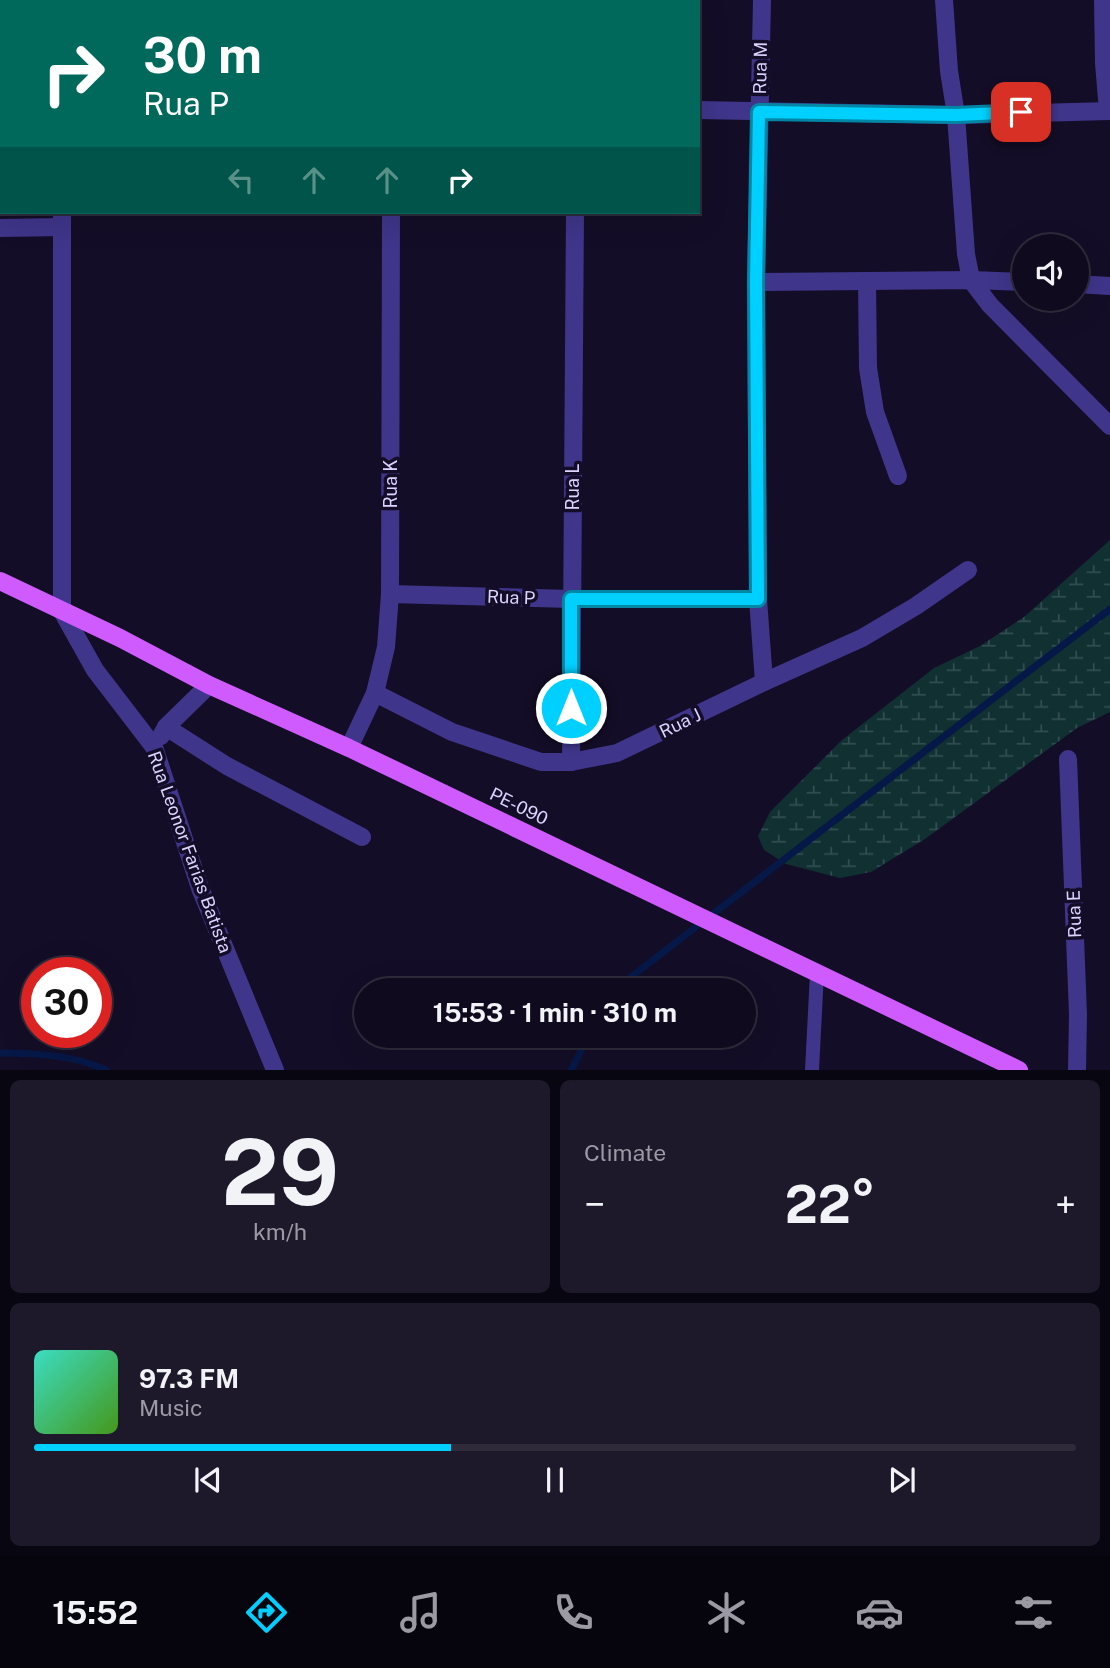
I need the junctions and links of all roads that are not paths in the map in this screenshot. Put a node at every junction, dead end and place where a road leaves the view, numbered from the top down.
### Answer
1 (762, 0) edge
2 (944, 0) edge
3 (1103, 0) edge
4 (700, 110) edge
5 (1109, 111) edge
6 (759, 112) junction
7 (956, 115) junction
8 (391, 214) edge
9 (575, 214) edge
10 (62, 219) edge
11 (0, 228) edge
12 (971, 280) junction
13 (756, 282) junction
14 (867, 282) junction
15 (1012, 282) edge
16 (1089, 285) edge
17 (1110, 286) edge
18 (1110, 426) edge
19 (898, 477) dead end
20 (968, 570) dead end
21 (0, 581) edge
22 (390, 594) junction
23 (571, 599) junction
24 (758, 599) junction
25 (62, 611) junction
26 (764, 682) junction
27 (209, 685) junction
28 (375, 694) junction
29 (166, 727) junction
30 (154, 747) junction
31 (349, 748) junction
32 (1068, 759) dead end
33 (571, 762) junction
34 (362, 837) dead end
35 (817, 972) junction
36 (275, 1069) edge
37 (812, 1069) edge
38 (1019, 1069) edge
39 (1077, 1069) edge

1 - 6 street, Rua M
2 - 7 street
3 - 5 street
4 - 6 street
5 - 7 street
6 - 7 street
6 - 13 street, Rua M
7 - 12 street
8 - 22 street, Rua K
9 - 23 street, Rua L
10 - 11 street
10 - 25 street
12 - 14 street
12 - 15 street
12 - 18 street
13 - 14 street
13 - 24 street, Rua M
14 - 19 street
16 - 17 street
20 - 26 street, Rua J
21 - 25 main road, PE-090 / PE-090
22 - 23 street, Rua P
22 - 28 street, Rua K
23 - 24 street, Rua P
23 - 33 street, Rua L
24 - 26 street, Rua M
25 - 27 main road, PE-090 / PE-090
25 - 30 street, Rua Leonor Farias Batista
26 - 33 street, Rua J
27 - 29 street
27 - 31 main road, PE-090 / PE-090
28 - 31 street, Rua K
28 - 33 street, Rua J
29 - 30 street
29 - 34 street
30 - 36 street, Rua Leonor Farias Batista
31 - 35 main road, PE-090 / PE-090
32 - 39 street, Rua E
35 - 37 lane
35 - 38 main road, PE-090 / PE-090

